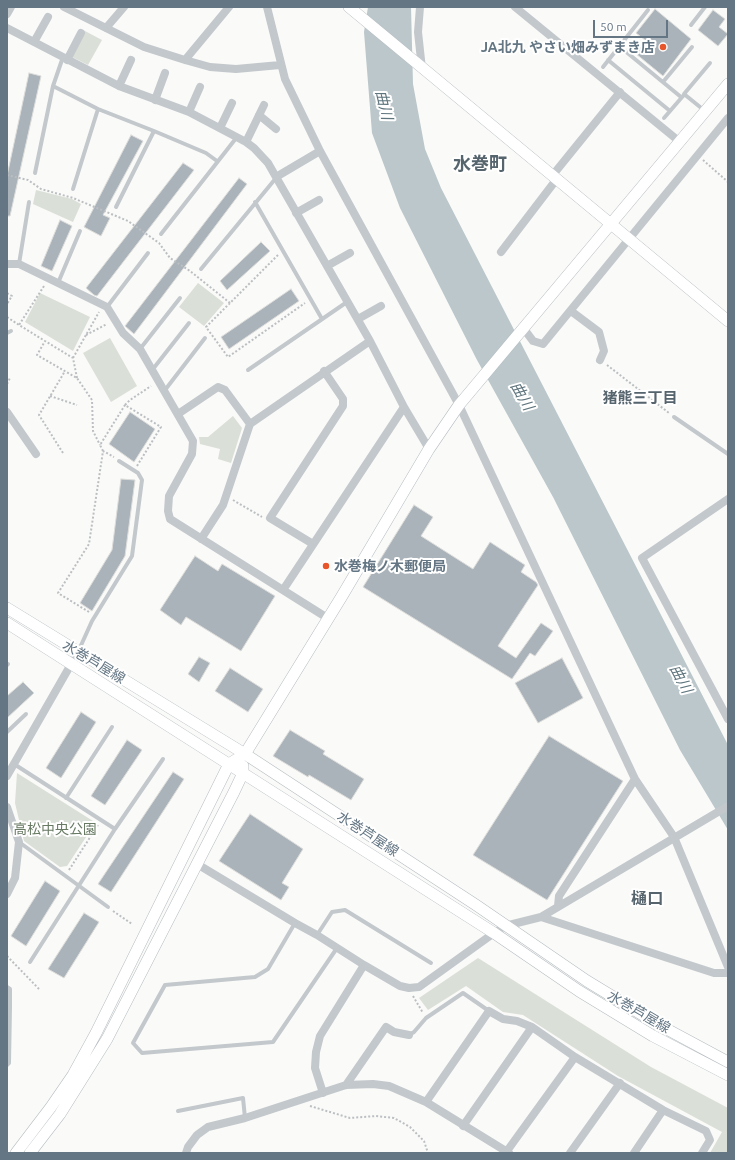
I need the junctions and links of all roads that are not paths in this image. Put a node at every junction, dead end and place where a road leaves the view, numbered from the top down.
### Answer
1 (11, 7) edge
2 (64, 7) edge
3 (124, 7) edge
4 (229, 7) edge
5 (267, 7) edge
6 (349, 7) edge
7 (420, 7) edge
8 (515, 7) edge
9 (705, 7) edge
10 (648, 10) dead end
11 (7, 14) edge
12 (48, 17) dead end
13 (690, 25) dead end
14 (7, 28) edge
15 (106, 28) junction
16 (81, 33) dead end
17 (34, 42) junction
18 (619, 46) junction
19 (692, 47) dead end
20 (65, 58) junction
21 (130, 60) dead end
22 (185, 60) junction
23 (608, 60) junction
24 (710, 63) dead end
25 (280, 65) junction
26 (419, 66) junction
27 (603, 68) dead end
28 (165, 73) dead end
29 (663, 82) junction
30 (728, 84) edge
31 (53, 86) junction
32 (119, 86) junction
33 (200, 87) dead end
34 (620, 92) junction
35 (683, 96) junction
36 (155, 100) junction
37 (232, 103) dead end
38 (264, 105) dead end
39 (98, 109) junction
40 (670, 111) junction
41 (705, 111) junction
42 (189, 112) junction
43 (259, 115) junction
44 (664, 118) dead end
45 (728, 118) edge
46 (220, 128) junction
47 (276, 129) dead end
48 (154, 131) junction
49 (237, 137) junction
50 (246, 142) junction
51 (680, 142) junction
52 (320, 151) junction
53 (217, 161) junction
54 (35, 173) dead end
55 (276, 177) junction
56 (554, 178) junction
57 (73, 190) dead end
58 (319, 200) dead end
59 (29, 202) dead end
60 (255, 202) junction
61 (116, 206) dead end
62 (296, 213) junction
63 (610, 223) junction
64 (80, 231) dead end
65 (161, 234) dead end
66 (630, 239) junction
67 (148, 252) dead end
68 (502, 252) dead end
69 (350, 253) dead end
70 (7, 264) edge
71 (19, 264) junction
72 (327, 266) junction
73 (201, 269) dead end
74 (58, 283) junction
75 (180, 298) dead end
76 (348, 302) junction
77 (105, 306) junction
78 (381, 306) dead end
79 (571, 311) junction
80 (322, 319) junction
81 (358, 319) junction
82 (728, 321) edge
83 (189, 323) dead end
84 (522, 331) junction
85 (205, 338) dead end
86 (370, 341) junction
87 (140, 349) junction
88 (600, 360) road end
89 (153, 370) junction
90 (248, 370) dead end
91 (324, 371) junction
92 (165, 390) junction
93 (459, 405) junction
94 (404, 407) junction
95 (7, 412) edge
96 (178, 414) junction
97 (674, 417) road end
98 (250, 424) junction
99 (429, 449) junction
100 (36, 454) dead end
101 (728, 454) edge
102 (119, 461) road end
103 (728, 499) edge
104 (201, 539) junction
105 (313, 544) junction
106 (283, 590) junction
107 (7, 608) edge
108 (329, 618) junction
109 (7, 623) edge
110 (78, 652) junction
111 (72, 664) junction
112 (26, 714) dead end
113 (728, 719) edge
114 (112, 727) dead end
115 (7, 732) edge
116 (244, 754) junction
117 (162, 759) dead end
118 (13, 764) junction
119 (229, 764) junction
120 (243, 773) junction
121 (7, 776) edge
122 (635, 779) junction
123 (66, 798) junction
124 (728, 806) edge
125 (7, 807) edge
126 (115, 829) junction
127 (674, 837) junction
128 (19, 842) junction
129 (197, 864) junction
130 (79, 885) junction
131 (7, 894) edge
132 (558, 906) junction
133 (108, 907) road end
134 (541, 917) junction
135 (295, 923) junction
136 (506, 926) junction
137 (494, 933) junction
138 (318, 935) junction
139 (337, 948) junction
140 (30, 962) dead end
141 (431, 963) dead end
142 (364, 965) junction
143 (728, 967) edge
144 (728, 973) edge
145 (7, 987) edge
146 (489, 1011) junction
147 (532, 1027) junction
148 (409, 1035) joint
149 (575, 1057) junction
150 (728, 1062) edge
151 (7, 1065) edge
152 (728, 1075) edge
153 (620, 1083) junction
154 (346, 1085) junction
155 (323, 1093) junction
156 (426, 1102) junction
157 (664, 1110) junction
158 (178, 1111) dead end
159 (245, 1118) junction
160 (463, 1126) junction
161 (508, 1152) edge
162 (16, 1153) edge
163 (30, 1153) edge
164 (186, 1153) edge
165 (570, 1153) edge
166 (634, 1153) edge
167 (702, 1153) edge

1 - 11 street
2 - 15 street
3 - 15 street
4 - 22 street
5 - 25 street
6 - 26 street
7 - 26 street
8 - 34 street
9 - 13 lane
10 - 18 lane
12 - 17 street
14 - 17 street
15 - 22 street
16 - 20 street
17 - 20 street
18 - 23 lane
18 - 29 lane
19 - 29 lane
20 - 31 lane
20 - 32 street
21 - 32 street
22 - 25 street
23 - 27 lane
23 - 40 lane
24 - 35 lane
25 - 52 street
26 - 56 street
28 - 36 street
29 - 35 lane
30 - 41 street
31 - 39 lane
31 - 54 lane
32 - 36 street
33 - 42 street
34 - 51 street
34 - 56 street
35 - 40 lane
35 - 41 lane
36 - 42 street
37 - 46 street
38 - 43 street
39 - 48 lane
39 - 57 lane
40 - 44 lane
41 - 51 street
42 - 46 street
43 - 47 street
43 - 50 street
45 - 66 street
46 - 49 street
48 - 53 lane
48 - 61 lane
49 - 50 street
49 - 53 lane
50 - 55 street
51 - 63 street
52 - 55 street
52 - 93 street
53 - 65 lane
55 - 60 lane
55 - 62 street
56 - 63 street
56 - 68 street
58 - 62 street
59 - 71 lane
60 - 73 lane
60 - 80 lane
62 - 72 street
63 - 66 street
63 - 84 street
64 - 74 lane
66 - 79 street
66 - 82 street
67 - 77 lane
69 - 72 street
70 - 71 street
71 - 74 street
72 - 76 street
74 - 77 street
75 - 87 lane
76 - 80 lane
76 - 81 street
77 - 87 street
78 - 81 street
79 - 84 street
79 - 88 street
80 - 90 lane
81 - 86 street
83 - 89 lane
84 - 93 street
85 - 92 lane
86 - 91 street
86 - 94 street
87 - 89 street
89 - 92 street
91 - 98 street
91 - 105 street
92 - 96 street
93 - 99 street
93 - 122 street
94 - 99 street
94 - 105 street
95 - 100 street
96 - 98 street
96 - 104 street
97 - 101 lane
98 - 104 street
99 - 108 street
102 - 110 lane
103 - 113 street
104 - 106 street
105 - 106 street
106 - 108 street
107 - 110 street, 水巻芦屋線
108 - 116 street
109 - 111 street, 水巻芦屋線
110 - 111 street
110 - 116 street, 水巻芦屋線
111 - 118 street
111 - 119 street, 水巻芦屋線
112 - 115 lane
114 - 123 lane
116 - 119 street
116 - 120 street
116 - 136 street, 水巻芦屋線
117 - 126 lane
118 - 121 street
118 - 123 lane
119 - 120 street, 水巻芦屋線
119 - 162 street
120 - 129 street
120 - 137 street, 水巻芦屋線
122 - 127 street
122 - 132 street
123 - 126 lane
124 - 127 street
125 - 128 street
126 - 130 lane
127 - 132 street
127 - 143 street
128 - 130 lane
128 - 131 street
129 - 135 street
129 - 163 street
130 - 133 lane
130 - 140 lane
132 - 134 street
134 - 136 street
134 - 144 street
135 - 138 street
135 - 139 lane
136 - 137 street
136 - 150 street, 水巻芦屋線
137 - 142 street
137 - 152 street, 水巻芦屋線
138 - 139 street
138 - 141 lane
139 - 142 street
142 - 155 street
145 - 151 lane
146 - 147 street
146 - 148 lane
146 - 156 street
147 - 149 street
147 - 160 street
148 - 154 street
149 - 153 street
149 - 161 street
153 - 157 street
153 - 165 street
154 - 155 street
154 - 156 street
155 - 159 street
156 - 160 street
157 - 166 street
157 - 167 street
158 - 159 lane
159 - 164 street
160 - 161 street

